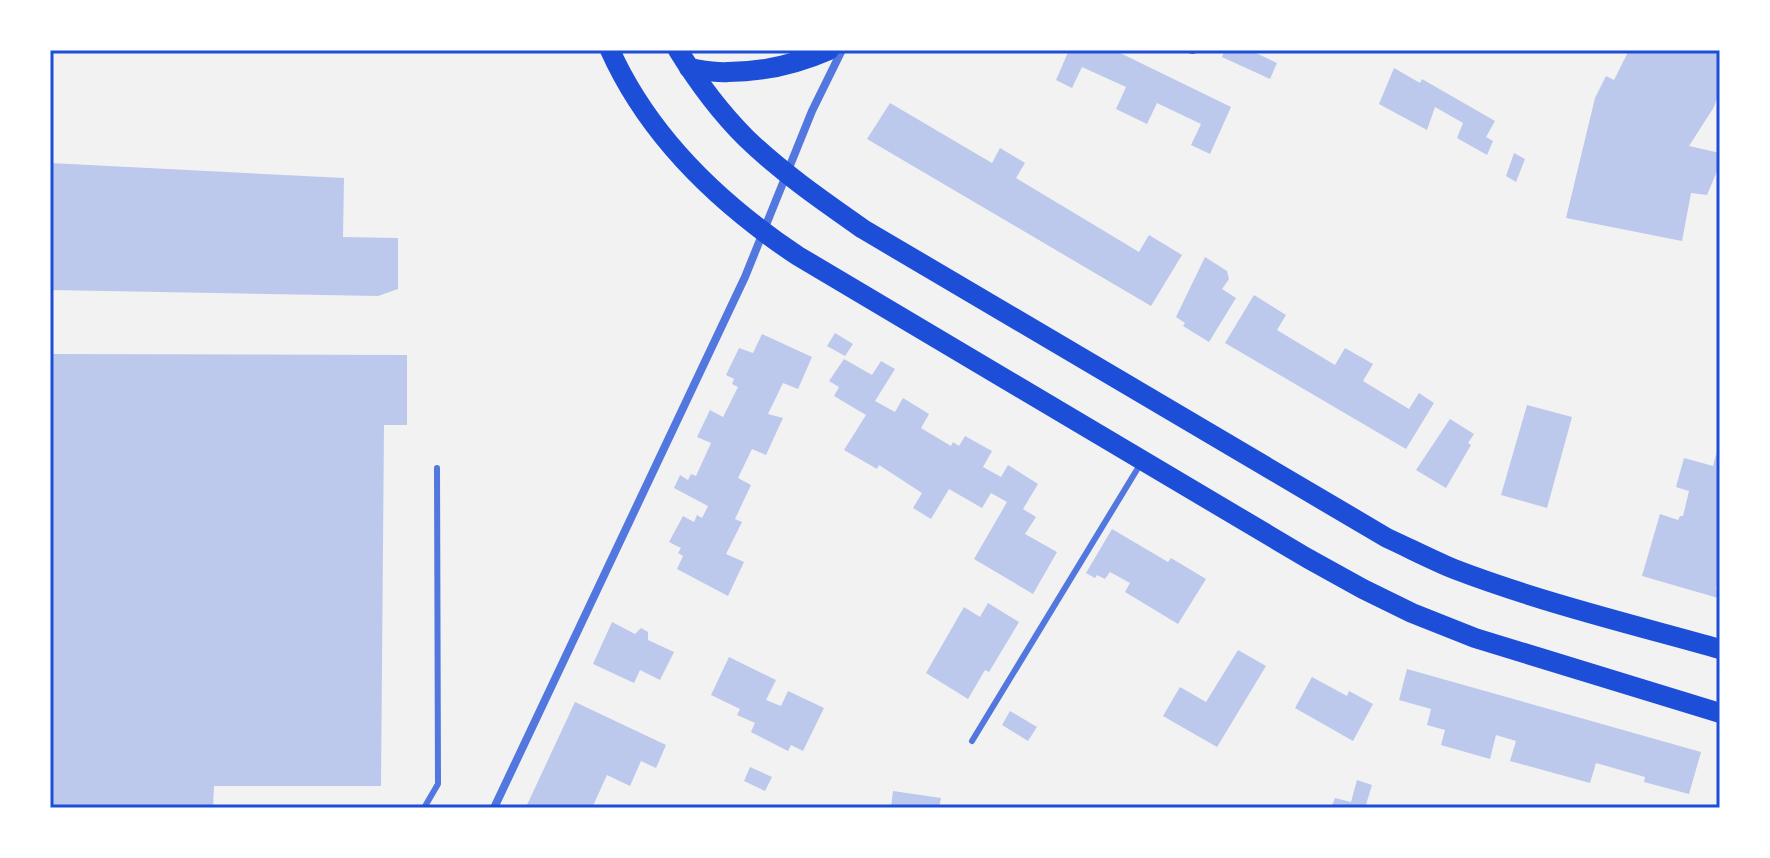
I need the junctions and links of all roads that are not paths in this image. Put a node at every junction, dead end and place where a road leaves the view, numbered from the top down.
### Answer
1 (610, 50) edge
2 (678, 50) edge
3 (829, 50) edge
4 (842, 50) edge
5 (689, 68) junction
6 (787, 173) junction
7 (764, 233) junction
8 (1143, 460) junction
9 (437, 468) dead end
10 (1720, 649) edge
11 (1720, 713) edge
12 (972, 741) dead end
13 (424, 808) edge
14 (494, 808) edge

1 - 7 main road
2 - 5 main road
3 - 5 main road
4 - 6 street
5 - 6 main road
6 - 7 street
6 - 10 main road
7 - 8 main road
7 - 14 street
8 - 11 main road
8 - 12 lane
9 - 13 lane

